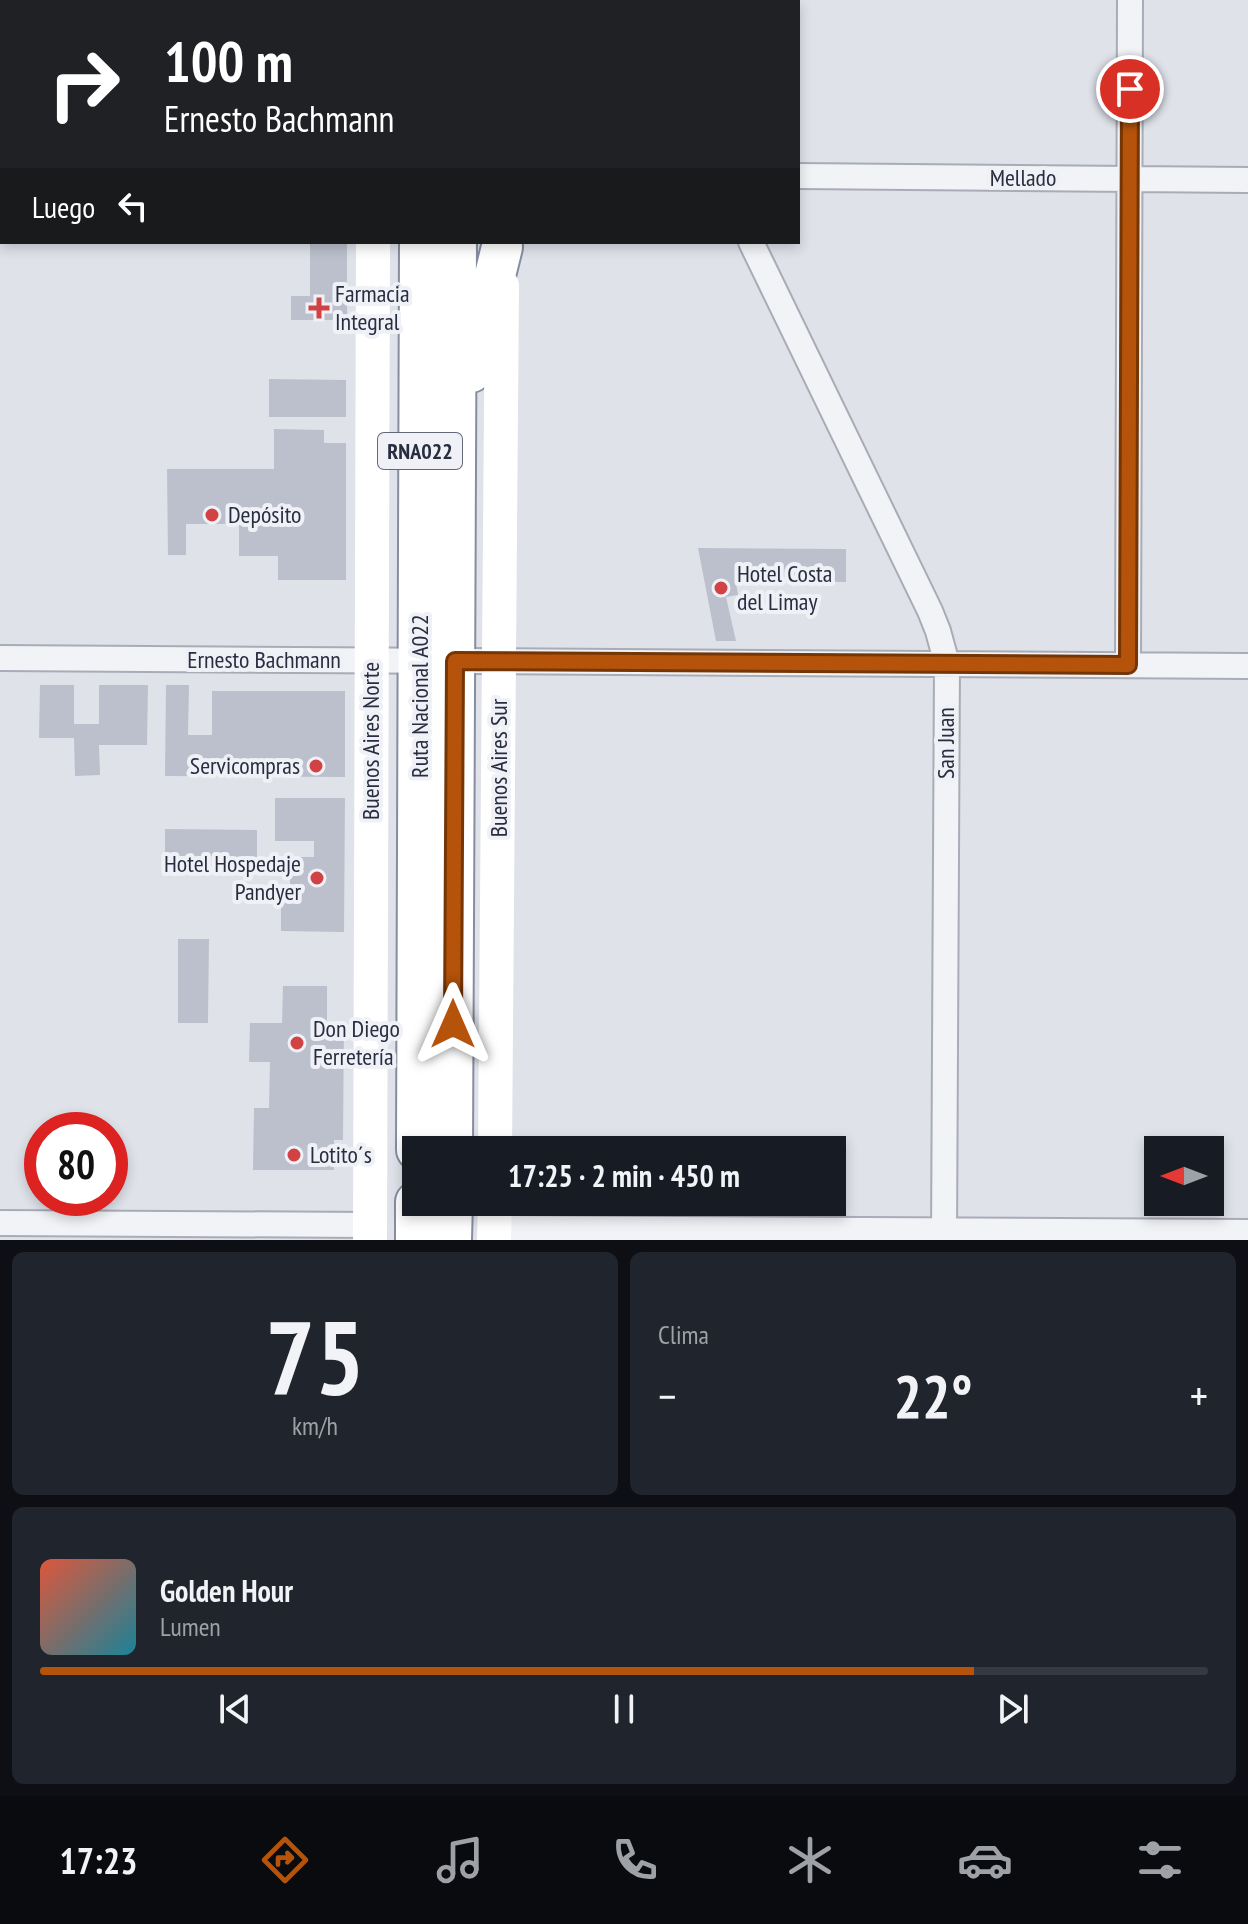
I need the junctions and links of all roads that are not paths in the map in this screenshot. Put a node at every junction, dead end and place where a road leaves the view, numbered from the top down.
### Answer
1 (1130, 0) edge
2 (800, 176) edge
3 (1130, 179) junction
4 (1248, 180) edge
5 (373, 244) edge
6 (420, 244) edge
7 (456, 244) edge
8 (502, 244) edge
9 (752, 244) edge
10 (456, 434) junction
11 (0, 658) edge
12 (372, 661) junction
13 (437, 661) junction
14 (499, 661) junction
15 (947, 664) junction
16 (1128, 665) junction
17 (1248, 666) edge
18 (418, 1136) edge
19 (452, 1136) edge
20 (495, 1136) edge
21 (416, 1216) edge
22 (452, 1216) edge
23 (0, 1223) edge
24 (495, 1223) edge
25 (370, 1232) edge
26 (1248, 1232) edge
27 (944, 1235) edge
28 (416, 1240) edge
29 (451, 1240) edge

1 - 3 street
2 - 3 street, Mellado
3 - 4 street, Mellado
3 - 16 street
5 - 12 main road, Buenos Aires Norte
6 - 13 highway, Ruta Nacional A022 / RNA022
7 - 10 highway, Ruta Nacional A022 / RNA022
8 - 10 highway
8 - 14 main road, Buenos Aires Sur
9 - 15 street, San Juan
10 - 13 highway, Ruta Nacional A022 / RNA022
11 - 12 street, Ernesto Bachmann
12 - 13 street, Ernesto Bachmann
12 - 25 main road, Buenos Aires Norte
13 - 14 street, Ernesto Bachmann
13 - 18 highway, Ruta Nacional A022 / RNA022
13 - 19 highway, Ruta Nacional A022 / RNA022
14 - 15 street, Ernesto Bachmann
14 - 20 main road, Buenos Aires Sur
15 - 16 street, Ernesto Bachmann
15 - 27 street, San Juan
16 - 17 street, Ernesto Bachmann
21 - 28 highway
22 - 29 highway
23 - 25 street
24 - 27 street
26 - 27 street

